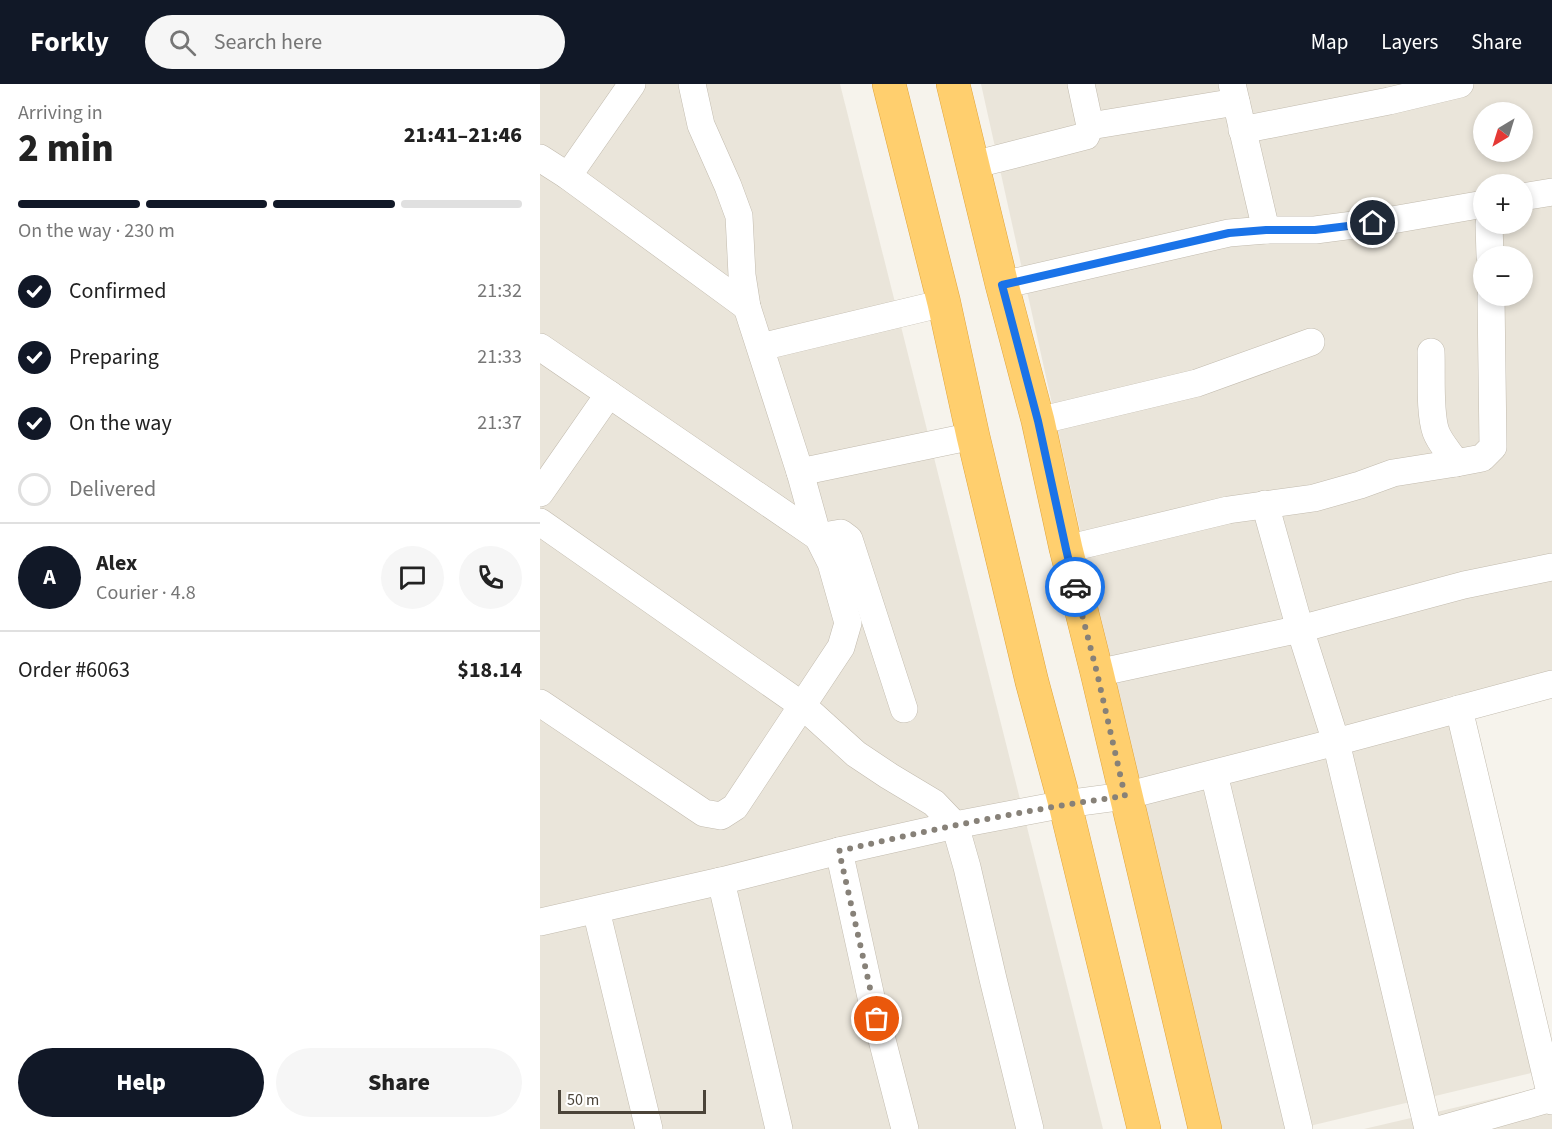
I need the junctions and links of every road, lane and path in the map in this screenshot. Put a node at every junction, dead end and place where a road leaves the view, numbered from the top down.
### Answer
1 (632, 84) edge
2 (692, 84) edge
3 (889, 84) edge
4 (953, 84) edge
5 (1081, 84) edge
6 (1460, 84) edge
7 (1234, 93) edge
8 (1090, 126) junction
9 (1242, 129) junction
10 (540, 158) edge
11 (974, 165) junction
12 (568, 176) junction
13 (1552, 192) edge
14 (1533, 195) edge
15 (1473, 206) edge
16 (1266, 230) junction
17 (1002, 285) junction
18 (945, 303) junction
19 (1491, 306) edge
20 (747, 307) junction
21 (1311, 342) dead end
22 (540, 346) edge
23 (760, 347) junction
24 (1431, 352) dead end
25 (609, 394) junction
26 (1038, 421) junction
27 (973, 436) junction
28 (1456, 463) junction
29 (800, 472) junction
30 (540, 494) edge
31 (1265, 504) junction
32 (540, 522) edge
33 (818, 537) junction
34 (1066, 549) junction
35 (1552, 567) edge
36 (1300, 629) junction
37 (1097, 673) junction
38 (1552, 684) edge
39 (802, 706) junction
40 (543, 708) edge
41 (904, 709) dead end
42 (1459, 709) junction
43 (1336, 742) junction
44 (1214, 774) junction
45 (1125, 796) junction
46 (1065, 804) junction
47 (955, 825) junction
48 (839, 851) junction
49 (721, 881) junction
50 (596, 910) junction
51 (540, 922) edge
52 (1552, 1099) edge
53 (649, 1129) edge
54 (779, 1129) edge
55 (905, 1129) edge
56 (1030, 1129) edge
57 (1144, 1129) edge
58 (1205, 1129) edge
59 (1299, 1129) edge
60 (1428, 1129) edge
61 (1442, 1129) edge

1 - 12 street
2 - 20 street
3 - 18 highway
4 - 11 highway
5 - 8 street
6 - 9 street
7 - 8 street
7 - 9 street
8 - 11 street
9 - 16 street
10 - 12 street
11 - 17 highway
12 - 20 street
13 - 14 street
15 - 16 street
16 - 17 street
17 - 26 highway
18 - 23 street
18 - 27 highway
19 - 28 street
20 - 23 street
21 - 26 street
22 - 25 street
23 - 29 street
24 - 28 street
25 - 30 street
25 - 33 street
26 - 34 highway
27 - 29 street
27 - 46 highway
28 - 31 street
29 - 33 street
31 - 34 street
31 - 36 street
32 - 39 street
33 - 39 street
33 - 41 street
34 - 37 highway
35 - 36 street
36 - 37 street
36 - 43 street
37 - 45 highway
38 - 42 street
39 - 40 street
39 - 47 street
42 - 43 street
42 - 52 street
43 - 44 street
43 - 60 street
44 - 45 street
44 - 59 street
45 - 46 street
45 - 58 highway
46 - 47 street
46 - 57 highway
47 - 48 street
47 - 56 street
48 - 49 street
48 - 55 street
49 - 50 street
49 - 54 street
50 - 51 street
50 - 53 street
52 - 61 street

